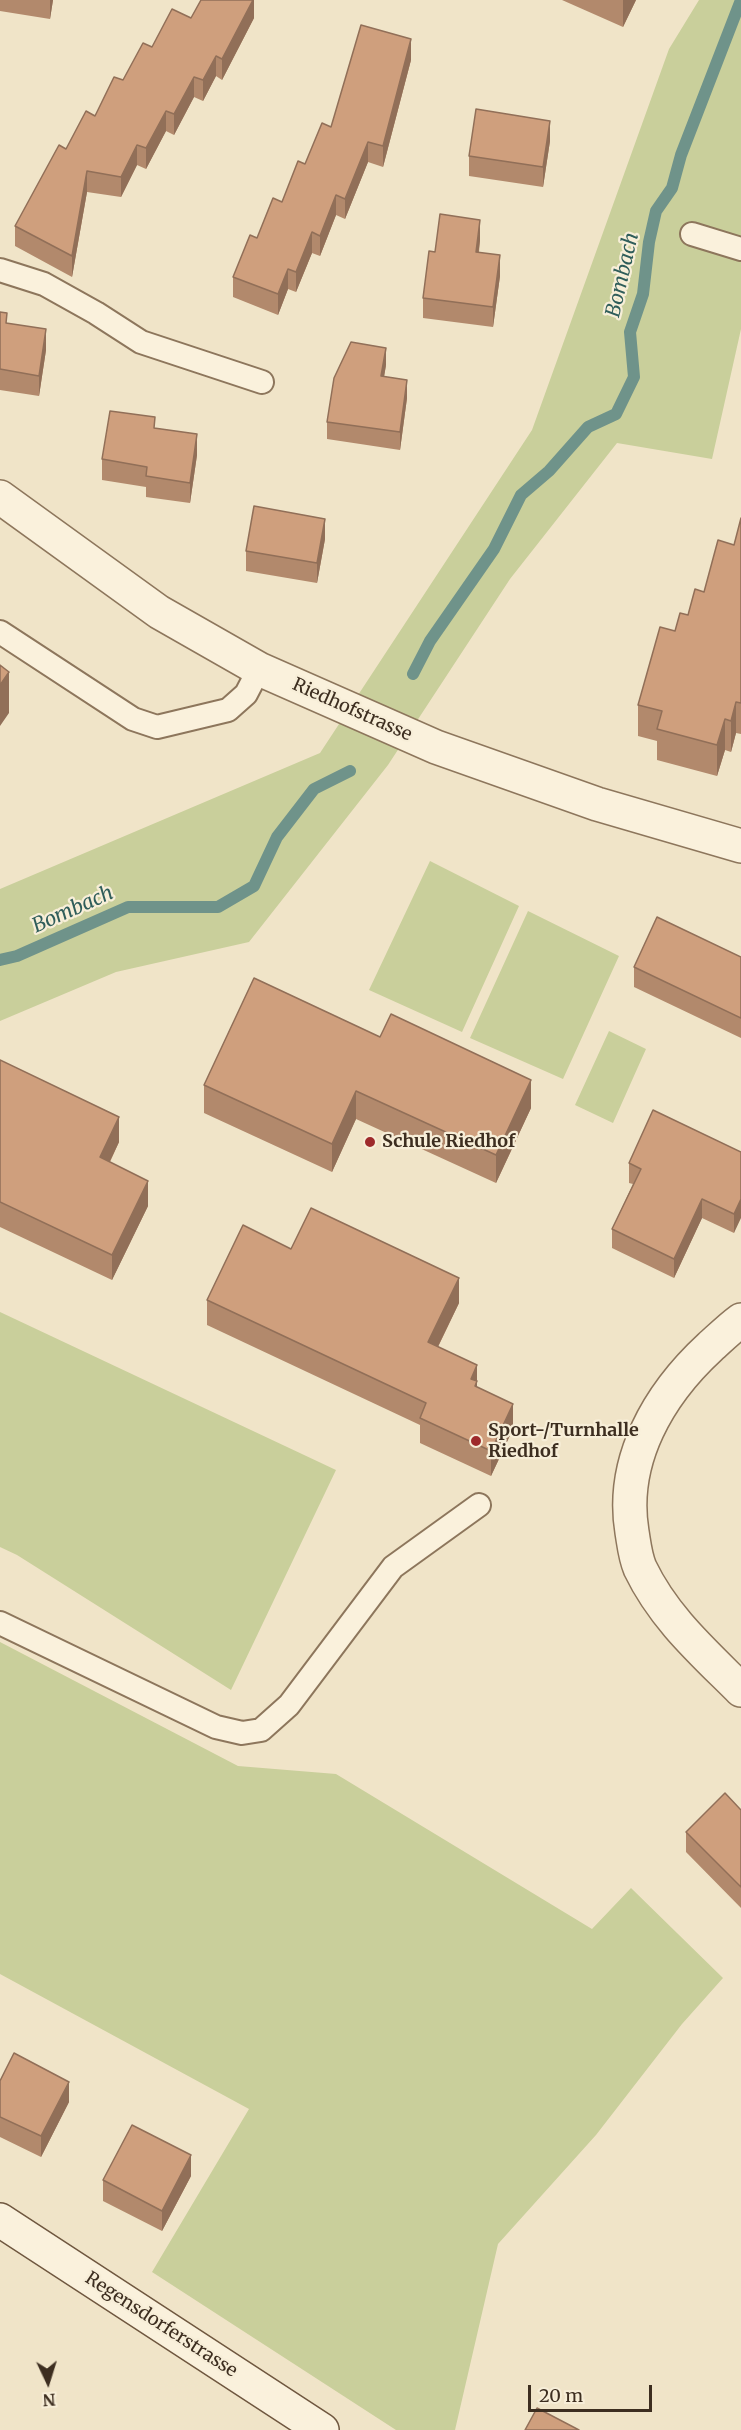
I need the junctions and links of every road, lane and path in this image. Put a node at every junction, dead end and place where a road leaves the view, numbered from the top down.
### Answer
1 (692, 234) dead end
2 (741, 249) edge
3 (0, 270) edge
4 (262, 382) dead end
5 (0, 497) edge
6 (0, 632) edge
7 (259, 669) junction
8 (741, 846) edge
9 (741, 1320) edge
10 (479, 1505) dead end
11 (0, 1623) edge
12 (741, 1690) edge
13 (0, 2220) edge
14 (322, 2430) edge

1 - 2 lane
3 - 4 lane
5 - 7 street, Riedhofstrasse
6 - 7 lane
7 - 8 street, Riedhofstrasse
9 - 12 street
10 - 11 lane
13 - 14 street, Regensdorferstrasse

